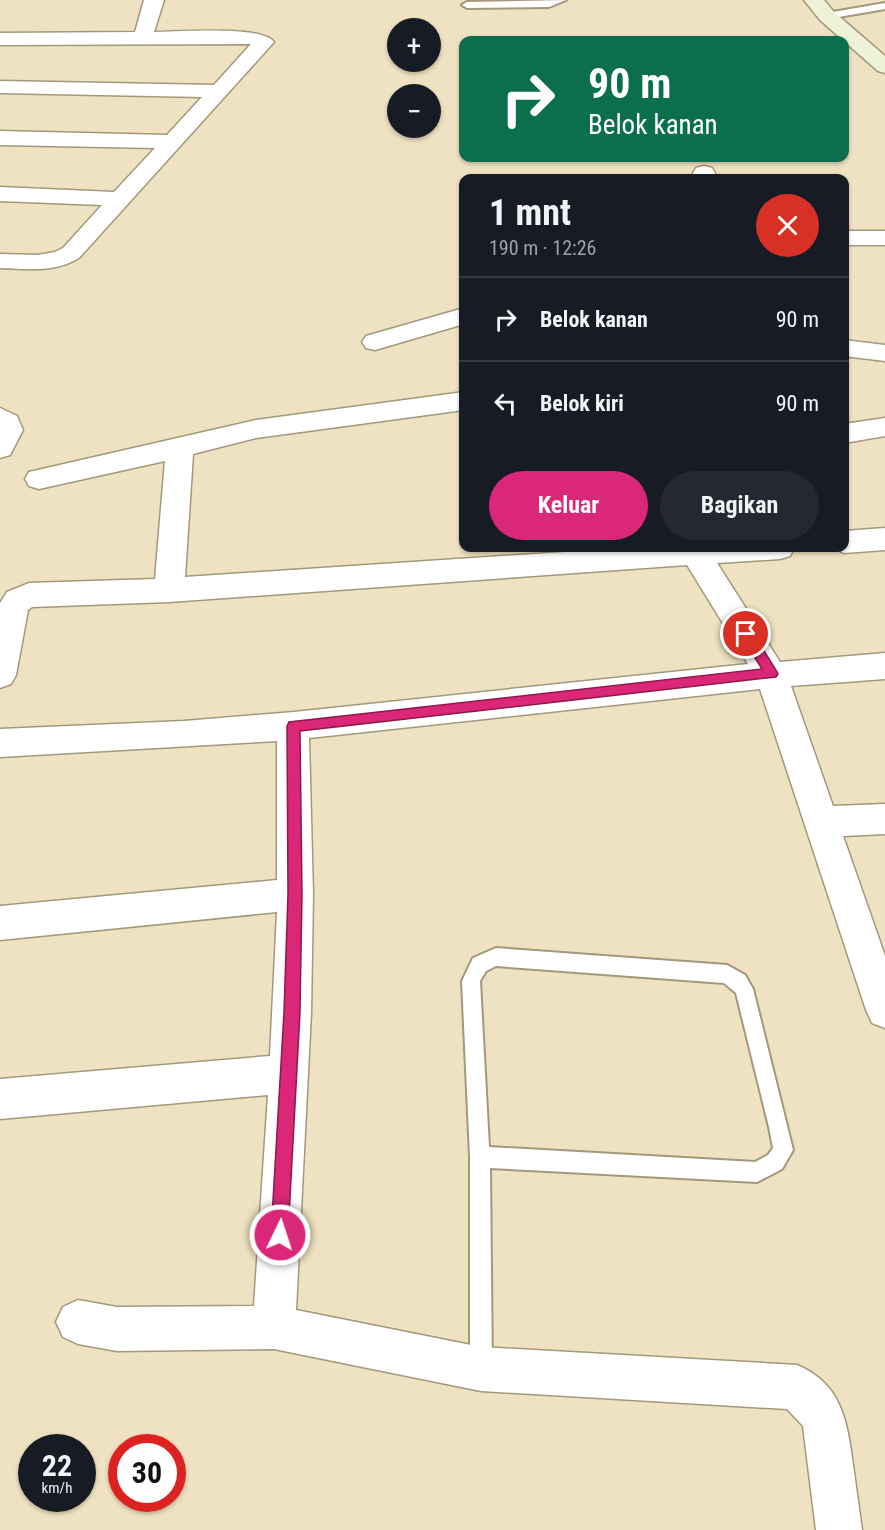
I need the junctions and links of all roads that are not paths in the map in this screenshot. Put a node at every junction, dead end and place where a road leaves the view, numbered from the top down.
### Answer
1 (154, 0) edge
2 (561, 0) edge
3 (814, 0) edge
4 (467, 5) dead end
5 (885, 6) edge
6 (826, 16) junction
7 (143, 38) junction
8 (0, 39) edge
9 (885, 67) edge
10 (0, 87) edge
11 (220, 91) junction
12 (0, 138) edge
13 (173, 142) junction
14 (0, 194) edge
15 (118, 199) junction
16 (849, 238) edge
17 (885, 238) edge
18 (0, 261) edge
19 (459, 317) edge
20 (375, 342) dead end
21 (849, 348) edge
22 (885, 352) edge
23 (459, 402) edge
24 (0, 417) edge
25 (885, 427) edge
26 (849, 433) edge
27 (0, 448) edge
28 (180, 448) junction
29 (39, 479) dead end
30 (885, 539) edge
31 (849, 542) edge
32 (732, 552) edge
33 (696, 555) junction
34 (169, 590) junction
35 (885, 666) edge
36 (771, 674) junction
37 (0, 675) edge
38 (293, 726) junction
39 (0, 743) edge
40 (885, 819) edge
41 (821, 822) junction
42 (295, 894) junction
43 (0, 923) edge
44 (883, 998) edge
45 (290, 1074) junction
46 (0, 1099) edge
47 (480, 1157) junction
48 (78, 1322) dead end
49 (274, 1328) junction
50 (481, 1369) junction
51 (839, 1530) edge

1 - 7 street
2 - 4 lane
3 - 6 street
5 - 6 lane
6 - 9 street
7 - 8 street
7 - 11 street
10 - 11 street
11 - 13 street
12 - 13 street
13 - 15 street
14 - 15 street
15 - 18 street
16 - 17 street
19 - 20 street
21 - 22 street
23 - 28 street
24 - 27 street
25 - 26 street
28 - 29 street
28 - 34 street
30 - 31 street
32 - 33 street
33 - 34 street
33 - 36 street
34 - 37 street
35 - 36 street
36 - 38 street
36 - 41 street
38 - 39 street
38 - 42 street
40 - 41 street
41 - 44 street
42 - 43 street
42 - 45 street
45 - 46 street
45 - 49 street
47 - 47 lane
47 - 50 lane
48 - 49 street
49 - 50 street
50 - 51 street

